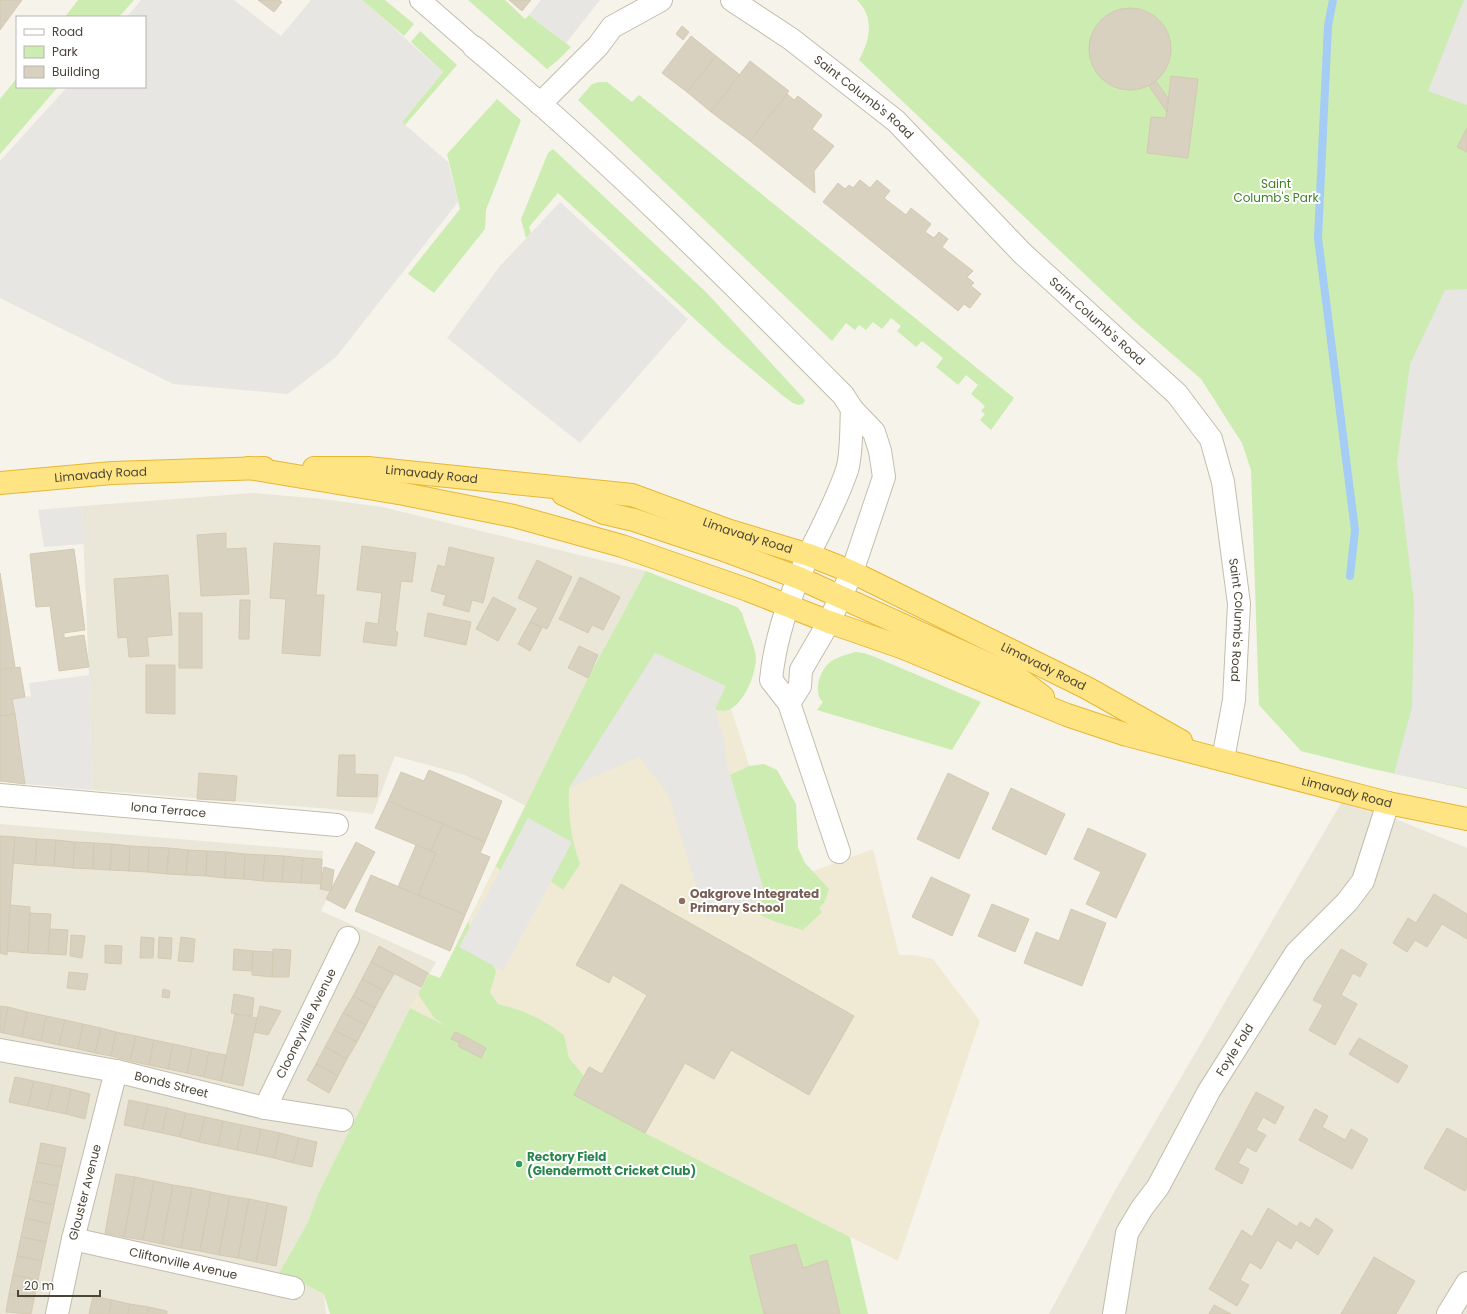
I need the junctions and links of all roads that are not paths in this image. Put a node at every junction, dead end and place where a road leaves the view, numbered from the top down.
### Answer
1 (420, 0) edge
2 (661, 0) edge
3 (732, 0) edge
4 (474, 47) joint
5 (540, 104) junction
6 (852, 409) junction
7 (249, 468) junction
8 (0, 484) edge
9 (546, 486) junction
10 (808, 555) junction
11 (852, 572) junction
12 (799, 578) junction
13 (841, 596) junction
14 (788, 605) junction
15 (829, 622) junction
16 (789, 703) junction
17 (1067, 715) junction
18 (1214, 757) junction
19 (0, 795) edge
20 (1388, 803) junction
21 (1467, 819) edge
22 (337, 825) dead end
23 (839, 852) dead end
24 (348, 938) dead end
25 (0, 1050) edge
26 (116, 1071) junction
27 (264, 1108) junction
28 (342, 1120) dead end
29 (73, 1239) junction
30 (1467, 1283) edge
31 (293, 1288) dead end
32 (57, 1314) edge
33 (1114, 1314) edge
34 (1448, 1314) edge

1 - 4 street
2 - 5 street
3 - 18 street, Saint Columb's Road
4 - 5 street
5 - 6 street
6 - 10 street
6 - 11 street
7 - 8 highway, Limavady Road
7 - 9 highway, Limavady Road
7 - 14 highway, Limavady Road
9 - 10 highway, Limavady Road
9 - 12 highway
10 - 11 highway, Limavady Road
10 - 12 street
11 - 13 street
11 - 18 highway, Limavady Road
12 - 13 highway
12 - 14 street
13 - 15 street
13 - 17 highway
14 - 15 highway, Limavady Road
14 - 16 street
15 - 16 street
15 - 17 highway, Limavady Road
16 - 23 street
17 - 18 highway, Limavady Road
18 - 20 highway, Limavady Road
19 - 22 street, Iona Terrace
20 - 21 highway, Limavady Road
20 - 33 street, Foyle Fold
24 - 27 street, Clooneyville Avenue
25 - 26 street, Bonds Street
26 - 27 street, Bonds Street
26 - 29 street, Glouster Avenue
27 - 28 street, Bonds Street
29 - 31 street, Cliftonville Avenue
29 - 32 street, Glouster Avenue
30 - 34 street

